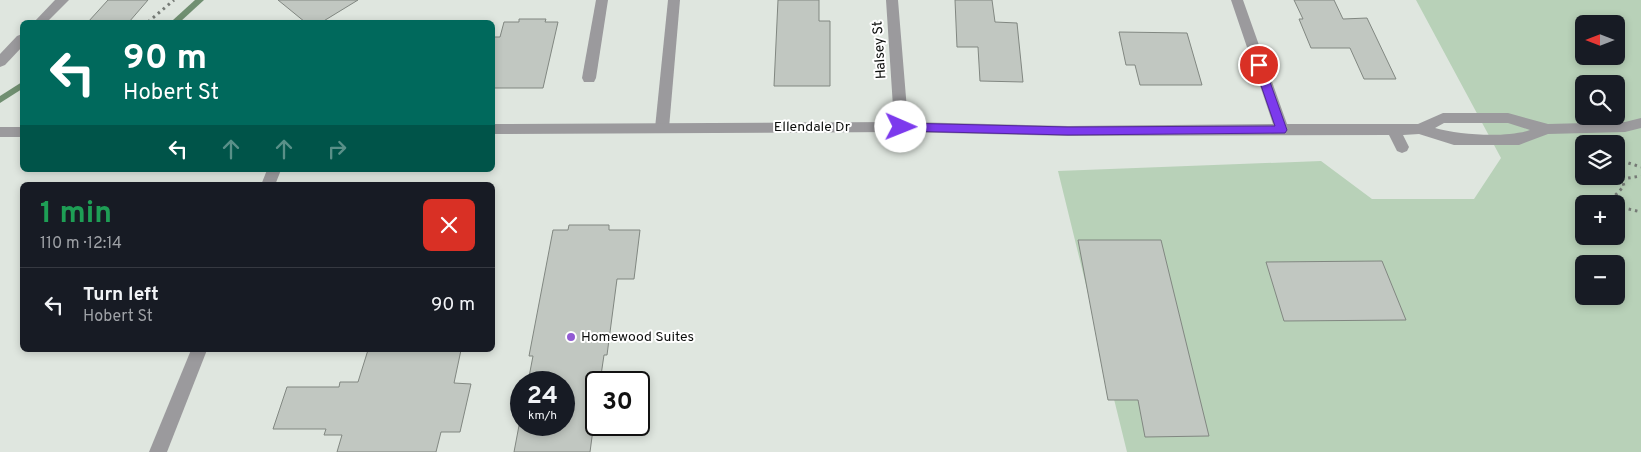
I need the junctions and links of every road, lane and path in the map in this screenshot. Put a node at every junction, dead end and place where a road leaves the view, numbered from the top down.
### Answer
1 (63, 0) edge
2 (174, 0) edge
3 (602, 0) edge
4 (674, 0) edge
5 (892, 0) edge
6 (1237, 0) edge
7 (42, 20) edge
8 (150, 20) edge
9 (20, 41) edge
10 (0, 62) edge
11 (589, 78) dead end
12 (1641, 123) edge
13 (901, 127) junction
14 (662, 128) junction
15 (495, 129) edge
16 (1394, 129) junction
17 (1419, 129) junction
18 (1548, 129) junction
19 (1282, 130) junction
20 (0, 132) edge
21 (20, 132) edge
22 (1402, 147) dead end
23 (1625, 162) edge
24 (1641, 167) edge
25 (1641, 176) edge
26 (1616, 195) edge
27 (1625, 208) edge
28 (1641, 212) edge
29 (198, 352) edge
30 (158, 452) edge

1 - 7 street
2 - 8 path
3 - 11 street
4 - 14 street
5 - 13 street, Halsey St
6 - 19 street
9 - 10 street
12 - 18 street
13 - 14 street, Ellendale Dr
13 - 19 street, Ellendale Dr
14 - 15 street, Ellendale Dr
16 - 17 street, Ellendale Dr
16 - 19 street, Ellendale Dr
16 - 22 street
17 - 18 street
17 - 18 street
20 - 21 street
23 - 24 path
25 - 26 path
27 - 28 path
29 - 30 street

